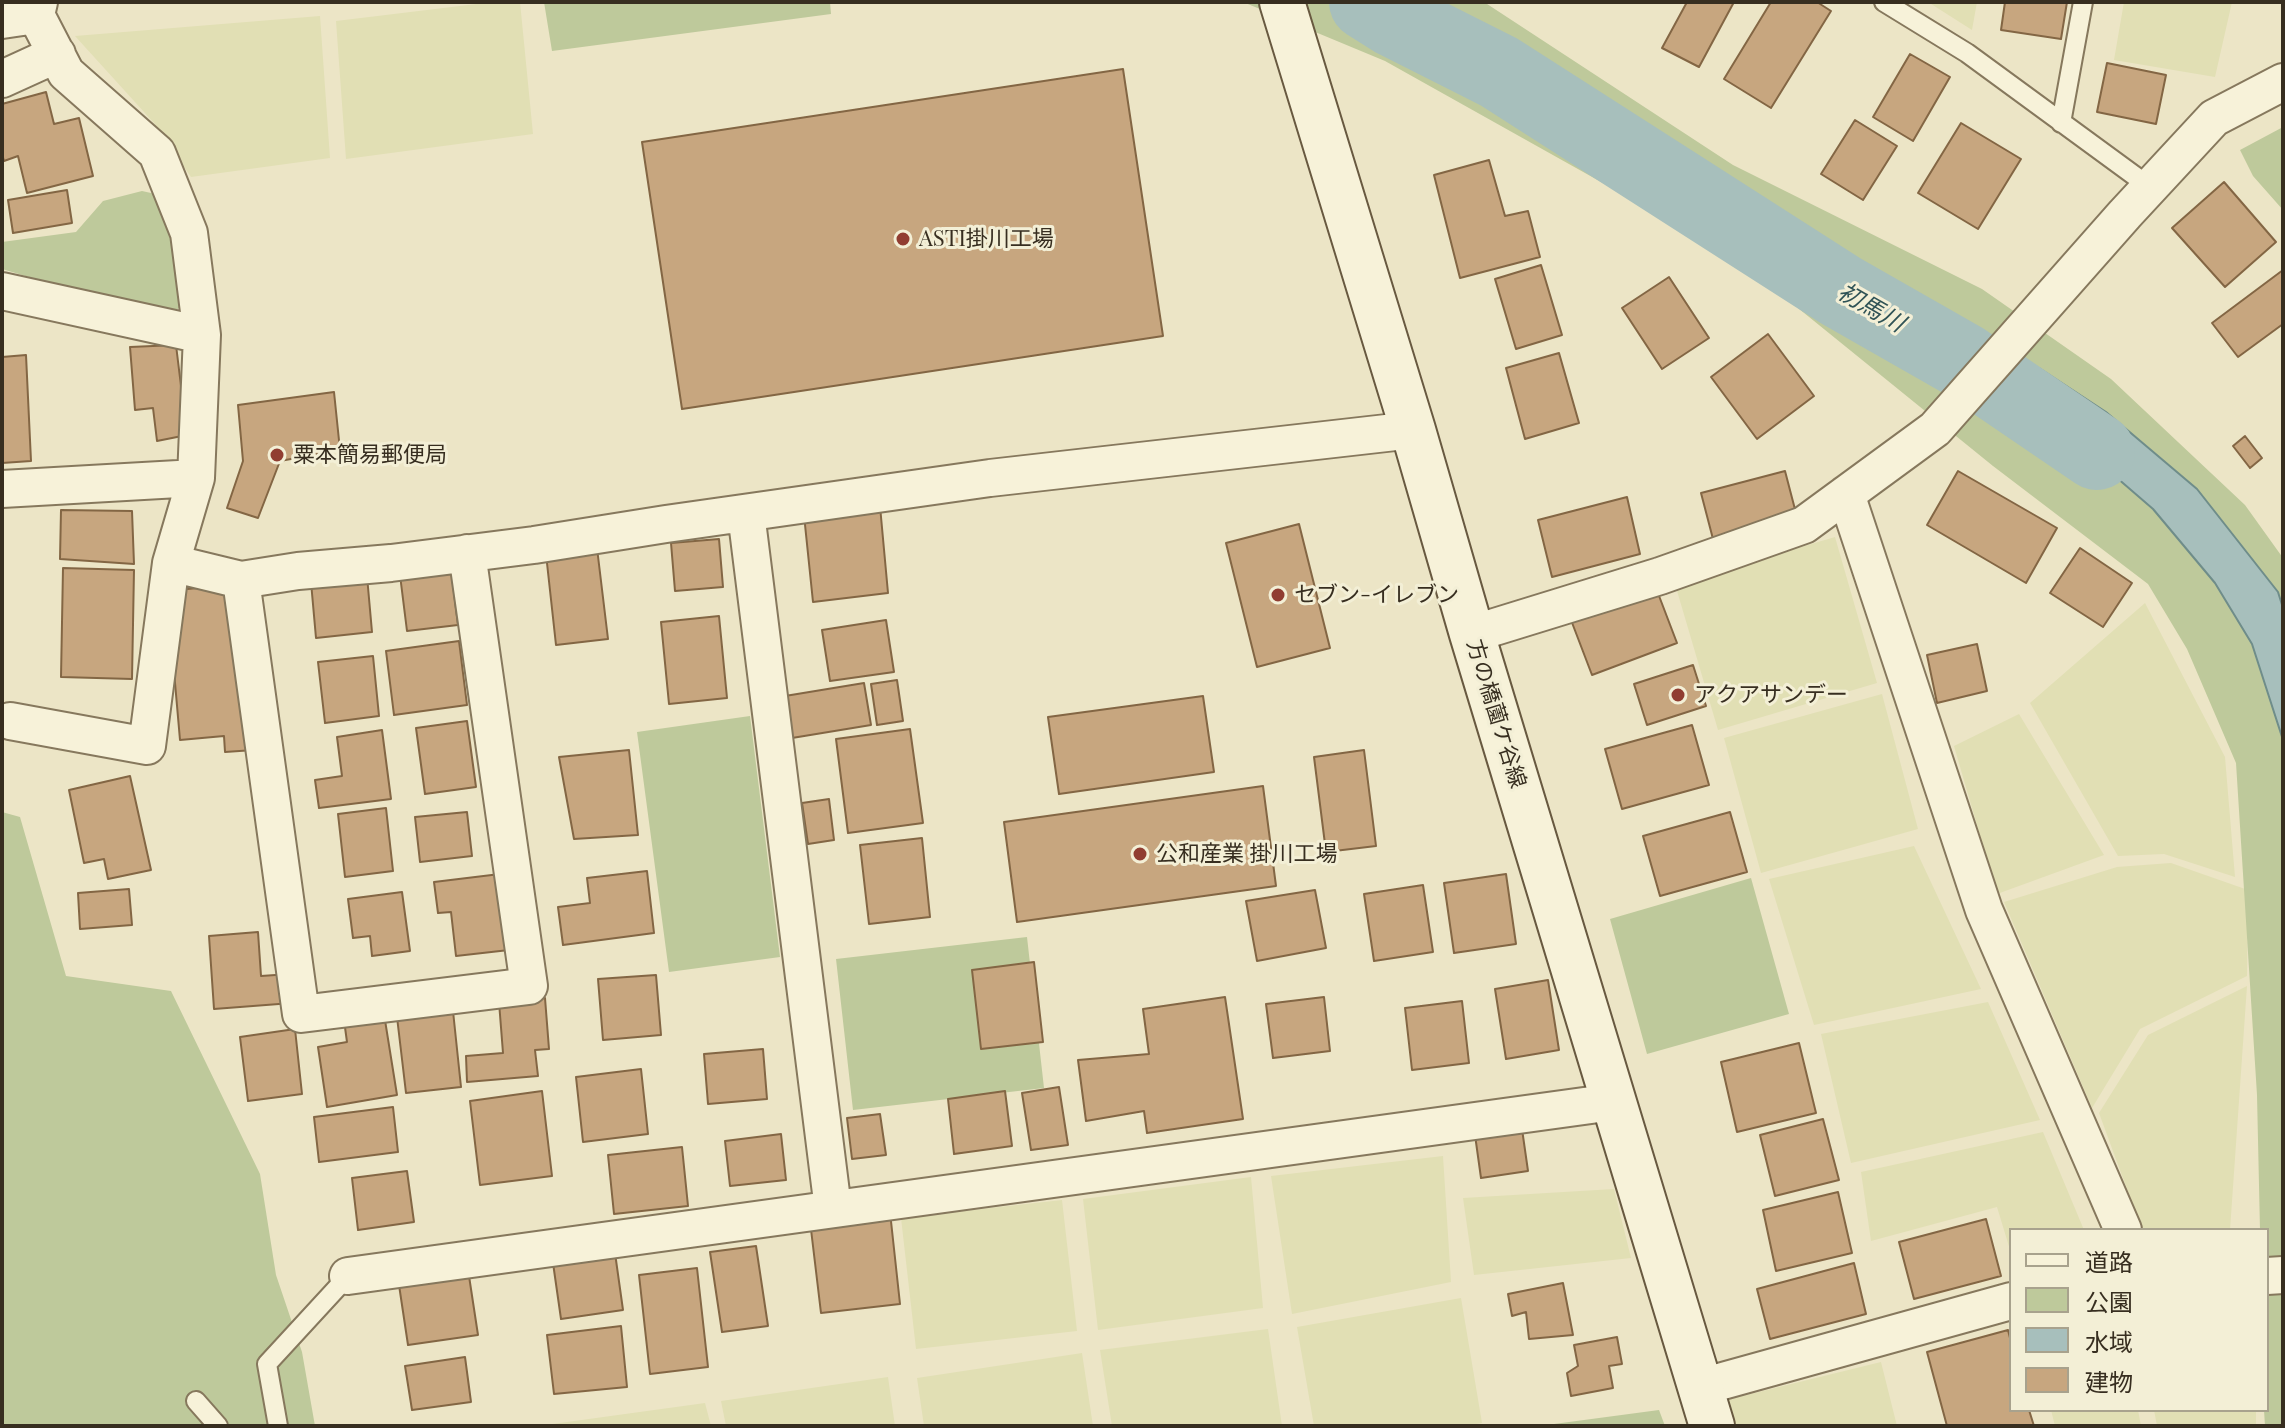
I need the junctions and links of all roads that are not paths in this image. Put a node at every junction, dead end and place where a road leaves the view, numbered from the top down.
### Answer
1 (1884, 2) edge
2 (2083, 2) edge
3 (26, 13) edge
4 (1286, 18) edge
5 (57, 54) junction
6 (2, 79) edge
7 (2283, 82) edge
8 (2061, 123) junction
9 (2150, 187) junction
10 (2, 291) edge
11 (202, 335) junction
12 (1413, 430) junction
13 (196, 478) junction
14 (2, 489) edge
15 (1846, 494) junction
16 (746, 513) junction
17 (467, 553) junction
18 (171, 563) junction
19 (241, 580) junction
20 (1472, 634) junction
21 (10, 721) dead end
22 (1613, 1102) junction
23 (833, 1209) junction
24 (2122, 1228) edge
25 (348, 1276) joint
26 (2009, 1302) edge
27 (196, 1401) dead end
28 (1706, 1406) edge
29 (218, 1426) edge
30 (278, 1426) edge

1 - 8 lane
2 - 8 lane
3 - 5 street
4 - 12 main road, 方の橋薗ケ谷線
5 - 6 street
5 - 11 street
7 - 9 street
8 - 9 lane
9 - 15 street
10 - 11 street
11 - 13 street
12 - 16 street
12 - 20 main road, 方の橋薗ケ谷線
13 - 14 street
13 - 18 street
15 - 20 street
15 - 24 street
16 - 17 street
16 - 23 street
17 - 19 street
17 - 19 street
18 - 19 street
18 - 21 street
20 - 22 main road, 方の橋薗ケ谷線
22 - 23 street
22 - 28 main road, 方の橋薗ケ谷線
23 - 25 street
25 - 30 lane
26 - 28 street
27 - 29 lane

